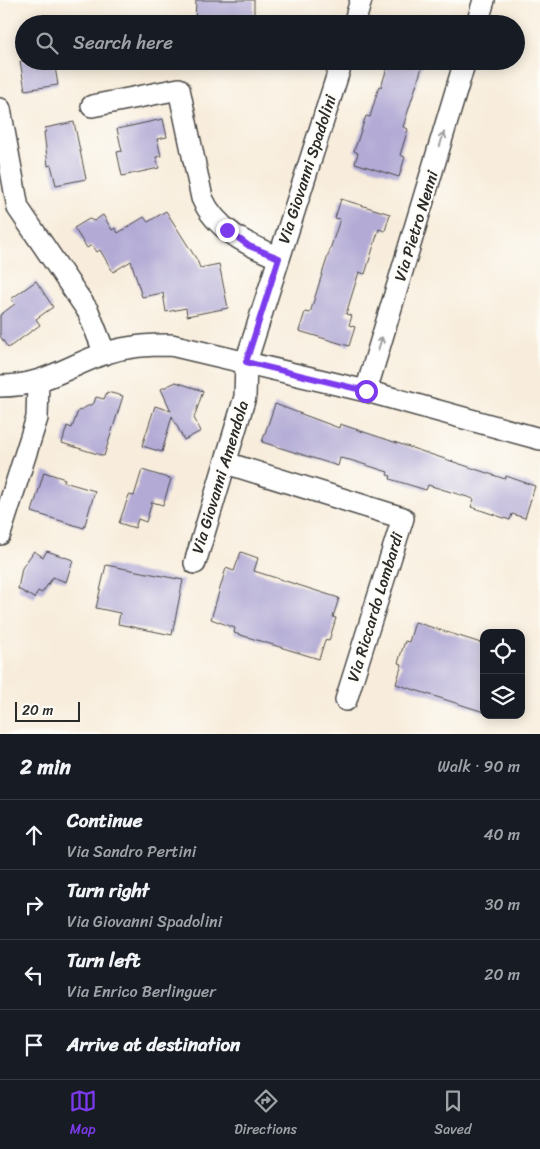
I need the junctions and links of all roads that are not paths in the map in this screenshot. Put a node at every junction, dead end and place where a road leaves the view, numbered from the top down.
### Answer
1 (361, 0) edge
2 (484, 0) edge
3 (357, 15) edge
4 (480, 15) edge
5 (339, 70) edge
6 (462, 70) edge
7 (92, 106) dead end
8 (0, 109) edge
9 (279, 258) junction
10 (106, 354) junction
11 (246, 362) junction
12 (38, 382) junction
13 (0, 386) edge
14 (366, 391) junction
15 (540, 439) edge
16 (226, 463) junction
17 (0, 534) edge
18 (194, 562) dead end
19 (346, 700) dead end

1 - 3 street
2 - 4 street
5 - 9 street, Via Giovanni Spadolini
14 -> 6 street, Via Pietro Nenni
7 - 9 street
8 - 10 street
9 - 11 street, Via Giovanni Spadolini
10 - 11 street
10 - 12 street
11 - 14 street
11 - 16 street, Via Giovanni Amendola
12 - 13 street
12 - 17 street
14 - 15 street
16 - 18 street, Via Giovanni Amendola
16 - 19 street, Via Riccardo Lombardi

